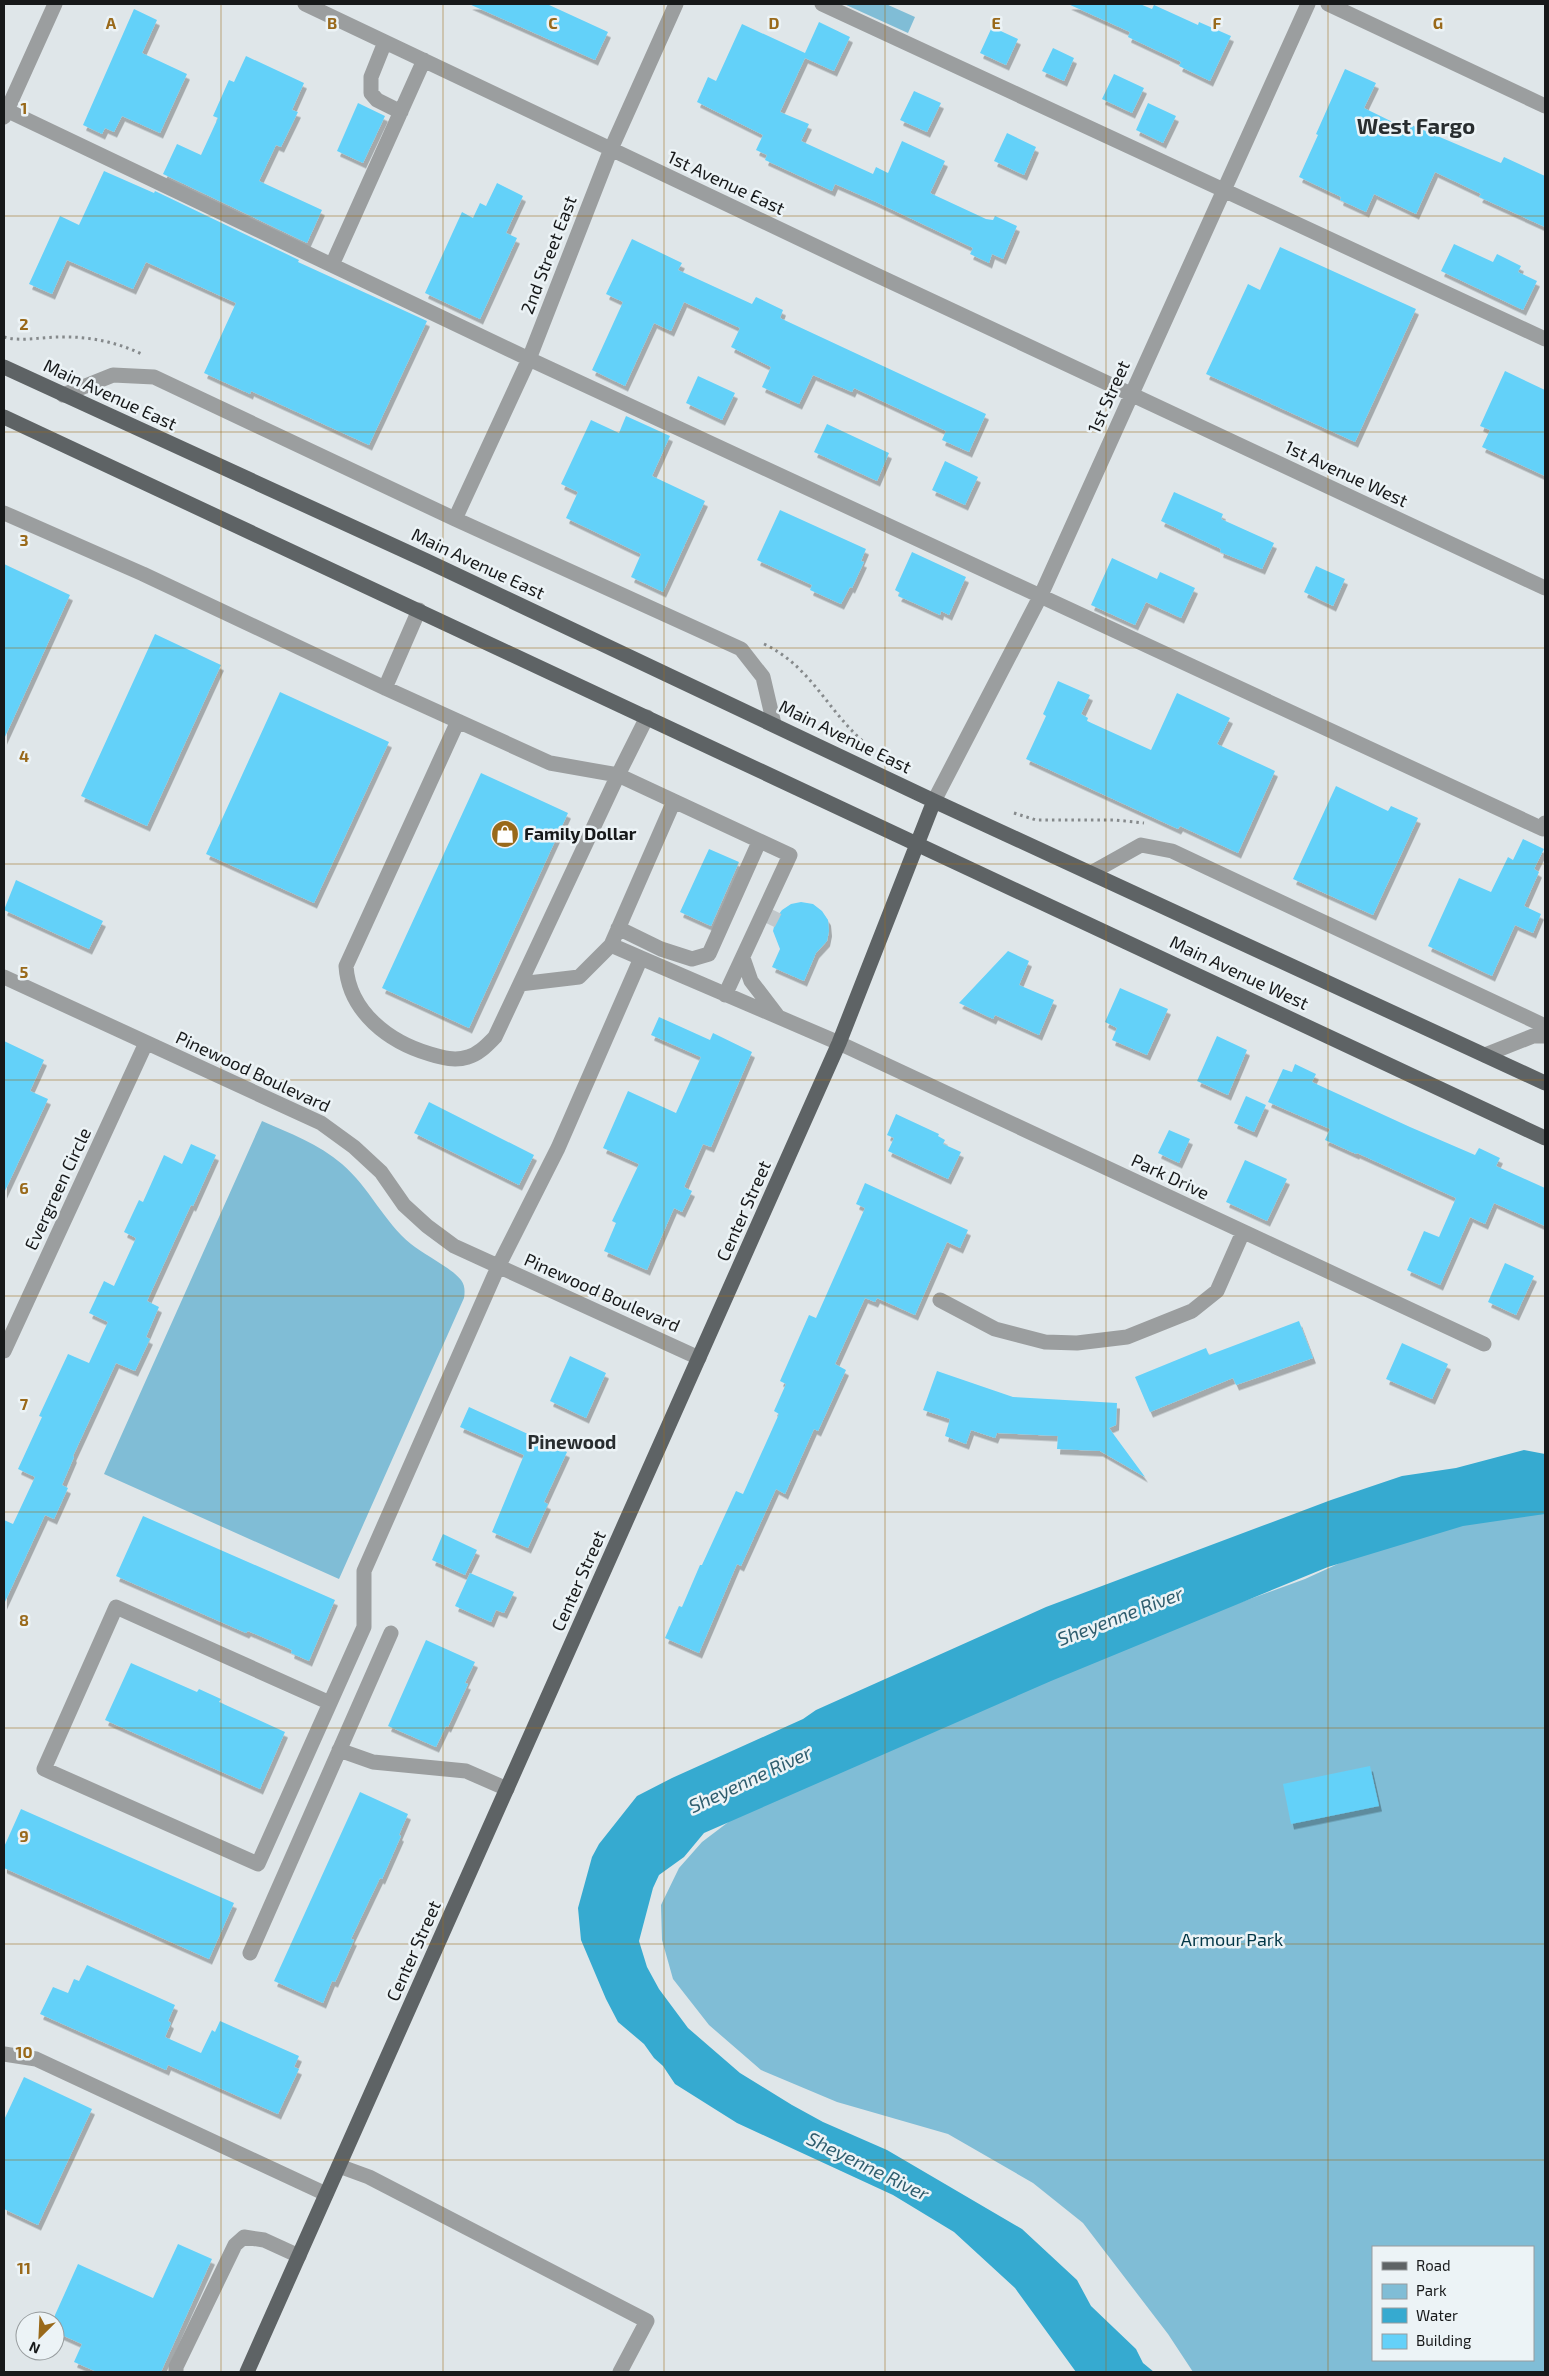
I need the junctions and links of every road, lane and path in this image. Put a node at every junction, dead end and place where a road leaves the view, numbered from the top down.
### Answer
1 (55, 4) edge
2 (305, 4) edge
3 (676, 4) edge
4 (822, 4) edge
5 (1308, 4) edge
6 (1328, 4) edge
7 (385, 42) junction
8 (424, 60) junction
9 (1545, 106) edge
10 (5, 112) edge
11 (401, 112) junction
12 (611, 149) junction
13 (1224, 189) junction
14 (332, 265) junction
15 (1545, 339) edge
16 (529, 359) junction
17 (4, 367) edge
18 (1132, 394) junction
19 (63, 395) junction
20 (4, 417) edge
21 (4, 512) edge
22 (455, 519) junction
23 (1545, 588) edge
24 (1041, 595) junction
25 (419, 610) junction
26 (385, 688) junction
27 (647, 717) junction
28 (458, 721) junction
29 (774, 724) junction
30 (618, 775) junction
31 (934, 801) junction
32 (674, 802) junction
33 (1545, 823) edge
34 (759, 842) junction
35 (916, 843) junction
36 (782, 873) junction
37 (1091, 873) junction
38 (775, 910) tunnel mouth
39 (768, 924) tunnel mouth
40 (618, 928) junction
41 (611, 945) junction
42 (744, 955) junction
43 (641, 958) junction
44 (4, 977) edge
45 (520, 984) junction
46 (725, 994) junction
47 (778, 1016) junction
48 (1545, 1026) edge
49 (1545, 1036) edge
50 (146, 1043) junction
51 (839, 1044) junction
52 (1484, 1055) junction
53 (1545, 1083) edge
54 (1545, 1138) edge
55 (1243, 1232) junction
56 (498, 1267) junction
57 (940, 1300) dead end
58 (1484, 1344) dead end
59 (4, 1351) edge
60 (699, 1358) junction
61 (391, 1633) dead end
62 (330, 1703) junction
63 (339, 1750) junction
64 (507, 1789) junction
65 (250, 1953) dead end
66 (4, 2054) edge
67 (339, 2166) junction
68 (326, 2194) junction
69 (298, 2256) junction
70 (176, 2372) edge
71 (246, 2372) edge
72 (620, 2372) edge

1 - 10 street
2 - 7 street, 1st Avenue East
3 - 12 street, 2nd Street East
4 - 13 street
5 - 13 street, 1st Street
6 - 9 street
7 - 8 street, 1st Avenue East
7 - 11 street
8 - 11 street
8 - 12 street, 1st Avenue East
10 - 14 street
11 - 14 street
12 - 16 street, 2nd Street East
12 - 18 street, 1st Avenue East
13 - 15 street
13 - 18 street, 1st Street
14 - 16 street
16 - 22 street, 2nd Street East
16 - 24 street
17 - 19 main road, Main Avenue East
18 - 23 street, 1st Avenue West
18 - 24 street, 1st Street
19 - 22 street
19 - 29 main road, Main Avenue East
20 - 25 main road
21 - 26 street
22 - 29 street
24 - 31 street, 1st Street
24 - 33 street
25 - 26 street
25 - 27 main road
26 - 28 street
27 - 30 street
27 - 35 main road
28 - 30 street
28 - 45 street
29 - 31 main road, Main Avenue East
30 - 32 street
30 - 45 street
31 - 35 main road, Center Street
31 - 37 main road, Main Avenue West
32 - 34 street
32 - 40 street
34 - 36 street
34 - 40 street
35 - 51 main road, Center Street
35 - 54 main road, Main Avenue West
36 - 38 street
36 - 42 street
37 - 48 street
37 - 52 main road, Main Avenue West
39 - 42 street
40 - 41 street
41 - 43 street, Park Drive
41 - 45 street
42 - 46 street
42 - 47 street
43 - 46 street, Park Drive
43 - 56 street
44 - 50 street, Pinewood Boulevard
46 - 47 street, Park Drive
47 - 51 street, Park Drive
49 - 52 street
50 - 56 street, Pinewood Boulevard
50 - 59 street, Evergreen Circle
51 - 55 street, Park Drive
51 - 60 main road, Center Street
52 - 53 main road, Main Avenue West
55 - 57 street
55 - 58 street, Park Drive
56 - 60 street, Pinewood Boulevard
56 - 62 street
60 - 64 main road, Center Street
61 - 63 street
62 - 62 street
63 - 64 street
63 - 65 street
64 - 67 main road, Center Street
66 - 68 street
67 - 68 main road, Center Street
67 - 72 street
68 - 69 main road, Center Street
69 - 70 street
69 - 71 main road, Center Street

